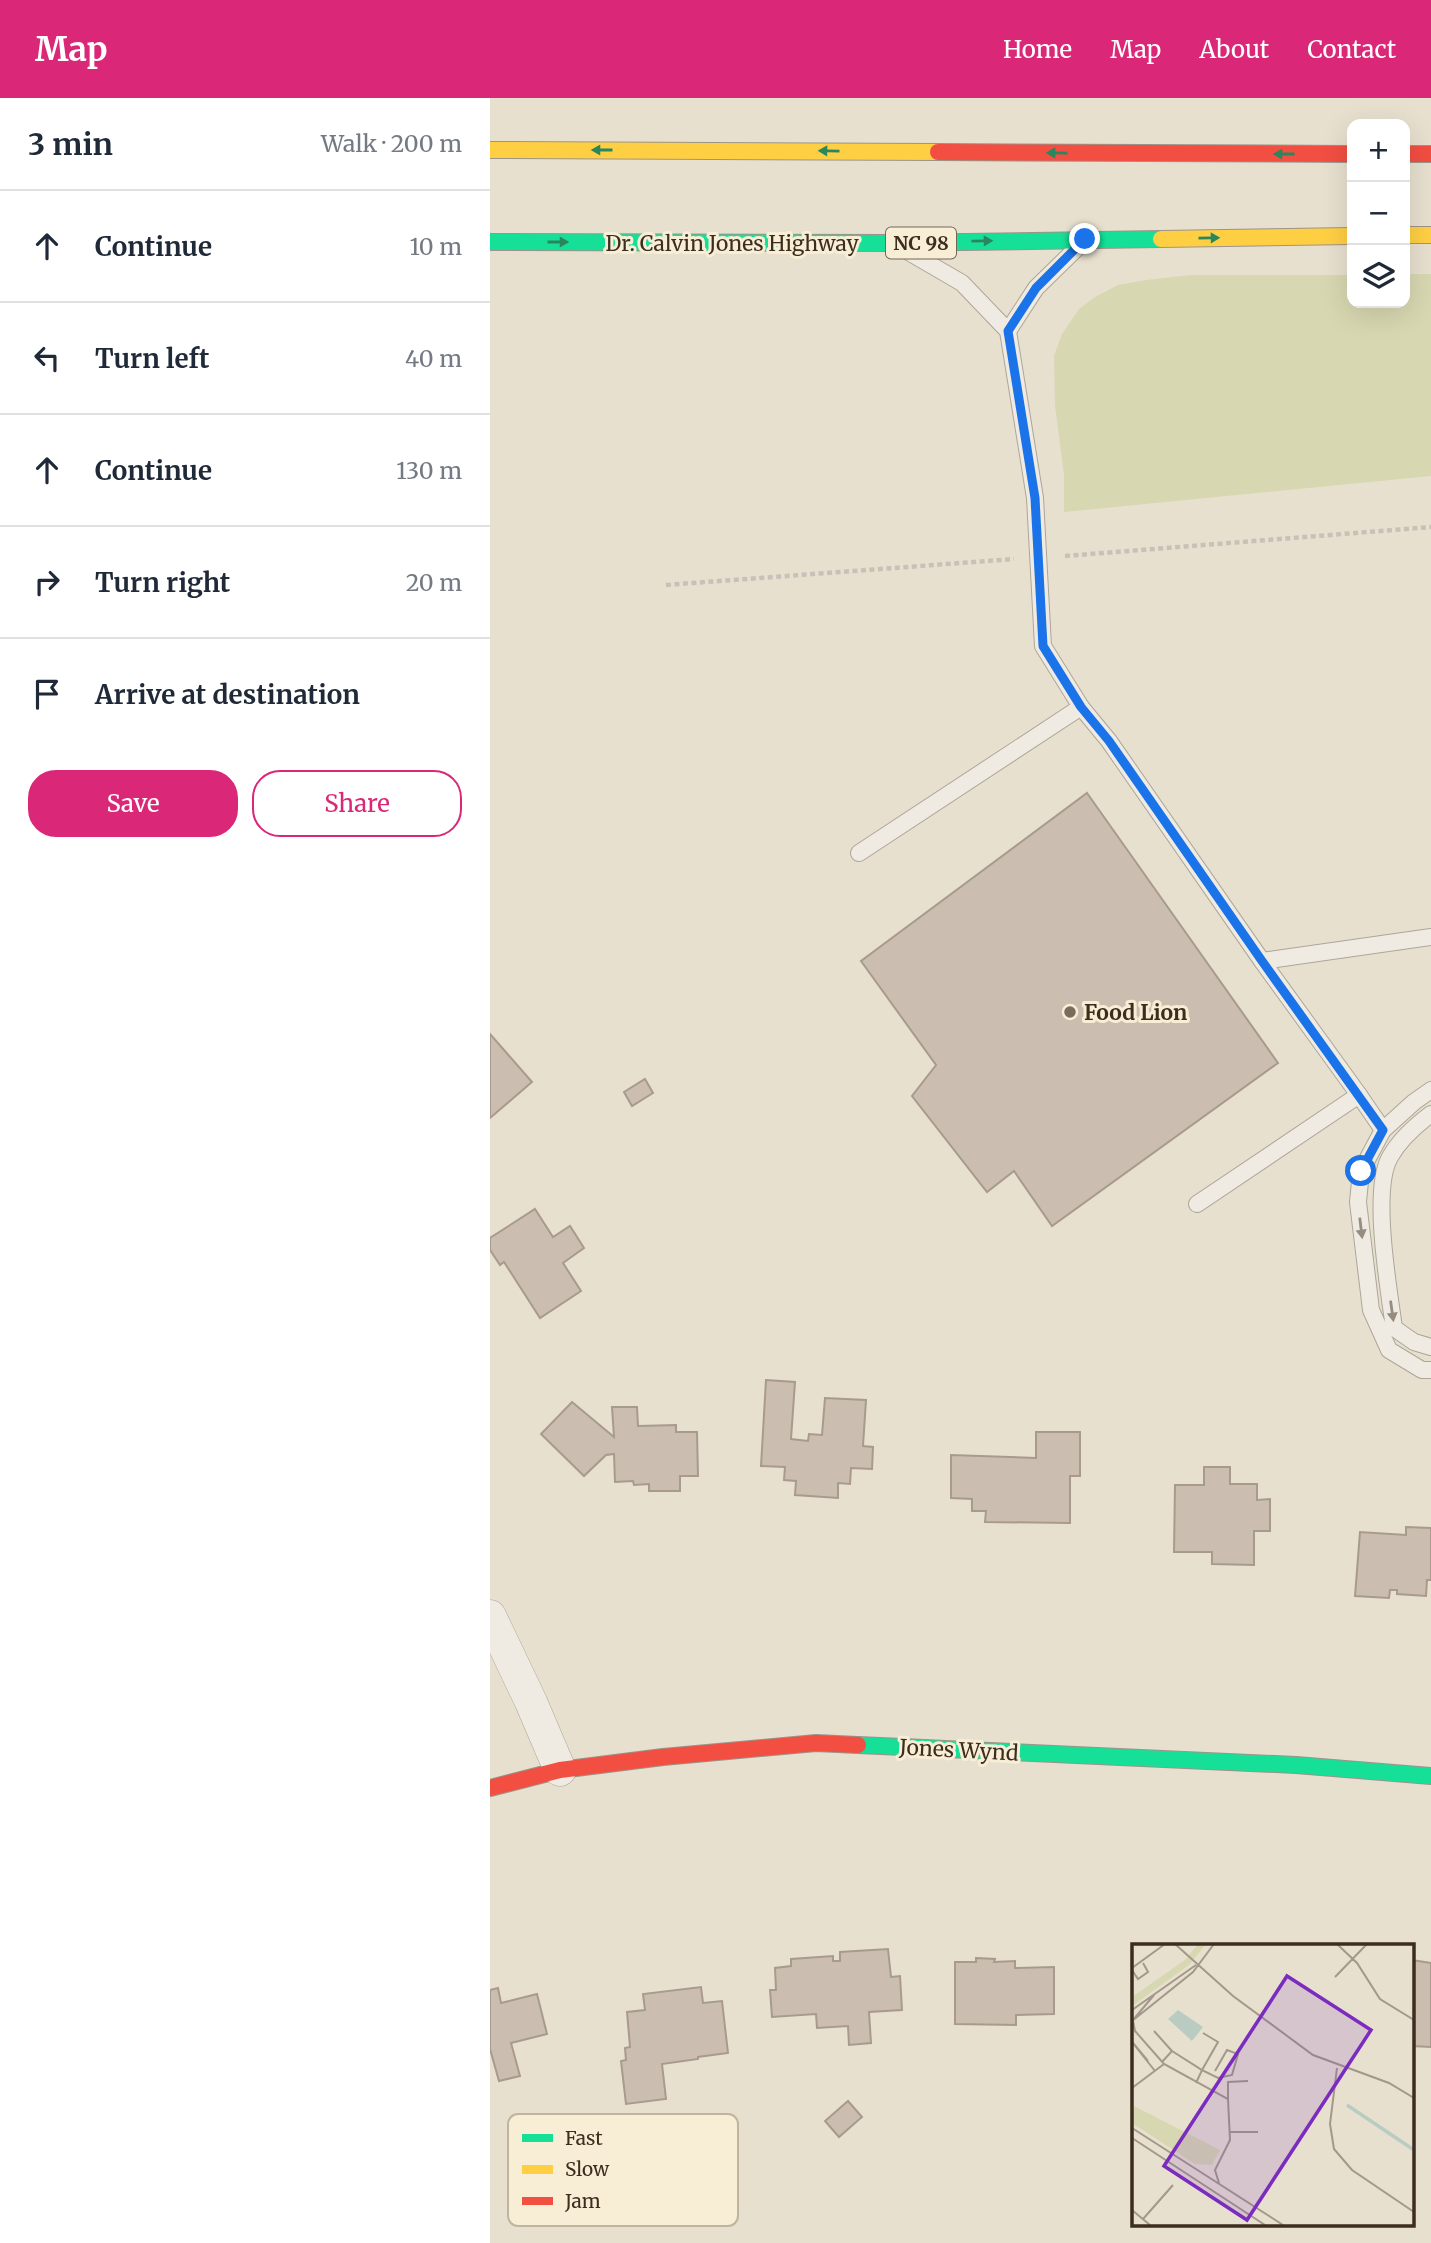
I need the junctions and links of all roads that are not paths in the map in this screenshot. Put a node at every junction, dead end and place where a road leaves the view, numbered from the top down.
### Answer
1 (490, 150) edge
2 (1431, 153) edge
3 (1347, 154) edge
4 (1410, 154) edge
5 (1410, 235) edge
6 (1431, 235) edge
7 (1347, 236) edge
8 (1085, 239) junction
9 (490, 242) edge
10 (892, 243) junction
11 (1008, 331) junction
12 (1081, 707) junction
13 (859, 853) dead end
14 (1431, 937) edge
15 (1262, 961) junction
16 (1431, 1090) edge
17 (1359, 1095) junction
18 (1431, 1114) edge
19 (1383, 1130) junction
20 (1197, 1204) dead end
21 (1431, 1347) edge
22 (1431, 1370) edge
23 (490, 1616) edge
24 (561, 1770) junction
25 (1431, 1776) edge
26 (490, 1788) edge

3 -> 1 main road
2 - 4 main road
5 - 6 main road
8 -> 7 main road, Dr. Calvin Jones Highway / NC 98
10 -> 8 main road, Dr. Calvin Jones Highway / NC 98
8 - 11 lane
9 -> 10 main road, Dr. Calvin Jones Highway / NC 98
10 - 11 lane
11 - 12 lane
12 - 13 lane
12 - 15 lane
14 - 15 lane
15 - 17 lane
16 - 19 lane
17 - 19 lane
17 - 20 lane
18 -> 21 lane
19 -> 22 lane
23 - 24 street
24 - 25 main road, Jones Wynd
24 - 26 main road, Jones Wynd

